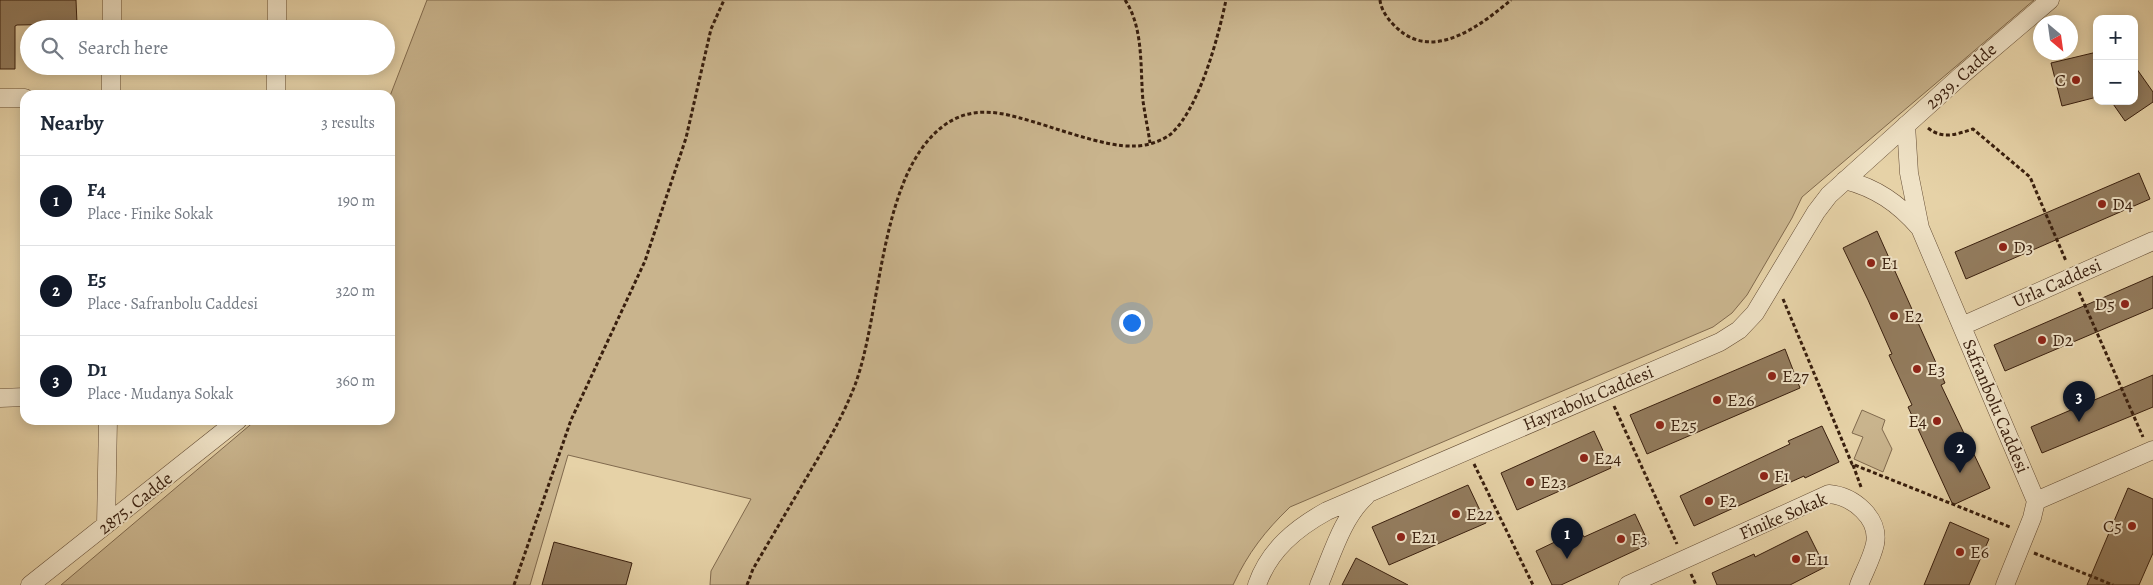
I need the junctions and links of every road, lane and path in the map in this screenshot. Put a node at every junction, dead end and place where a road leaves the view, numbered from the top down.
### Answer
1 (112, 0) edge
2 (277, 0) edge
3 (724, 0) edge
4 (1125, 0) edge
5 (1226, 0) edge
6 (1380, 0) edge
7 (1511, 0) edge
8 (2050, 0) edge
9 (112, 20) edge
10 (277, 20) edge
11 (111, 75) edge
12 (276, 75) edge
13 (111, 90) edge
14 (276, 90) edge
15 (0, 98) edge
16 (20, 98) edge
17 (1912, 120) junction
18 (1150, 143) junction
19 (1874, 154) joint
20 (1845, 180) junction
21 (1920, 228) junction
22 (2153, 241) edge
23 (2072, 277) junction
24 (1775, 280) junction
25 (1962, 326) junction
26 (1606, 390) junction
27 (0, 398) edge
28 (20, 398) edge
29 (108, 425) edge
30 (232, 425) edge
31 (1467, 450) junction
32 (2151, 451) edge
33 (1373, 490) junction
34 (2036, 502) junction
35 (106, 525) junction
36 (2023, 540) junction
37 (1684, 559) junction
38 (30, 585) edge
39 (514, 585) edge
40 (747, 585) edge
41 (1257, 585) edge
42 (1319, 585) edge
43 (1533, 585) edge
44 (1628, 585) edge
45 (1696, 585) edge
46 (1859, 585) edge
47 (2005, 585) edge
48 (2113, 585) edge

1 - 9 street
2 - 10 street
3 - 39 path
4 - 18 path
5 - 18 path
6 - 7 path
8 - 17 street, 2939. Cadde
11 - 13 street
12 - 14 street
15 - 16 street
17 - 19 street, 2939. Cadde
17 - 21 street, Safranbolu Caddesi
17 - 23 path
18 - 40 path
19 - 20 street, Hayrabolu Caddesi
20 - 21 street, Safranbolu Caddesi
20 - 24 street, Hayrabolu Caddesi
21 - 25 street, Safranbolu Caddesi
22 - 23 street, Urla Caddesi
23 - 25 street, Urla Caddesi
23 - 32 path
24 - 26 street, Hayrabolu Caddesi
24 - 36 path
25 - 34 street, Safranbolu Caddesi
26 - 31 street, Hayrabolu Caddesi
26 - 37 path
27 - 28 street
29 - 35 street
30 - 35 street, 2875. Cadde
31 - 33 street, Hayrabolu Caddesi
31 - 43 path
32 - 34 street
33 - 41 street, Hayrabolu Caddesi
33 - 42 street
34 - 36 street
35 - 38 street, 2875. Cadde
36 - 47 street
36 - 48 path
37 - 44 street, Finike Sokak
37 - 45 path
37 - 46 street, Finike Sokak

